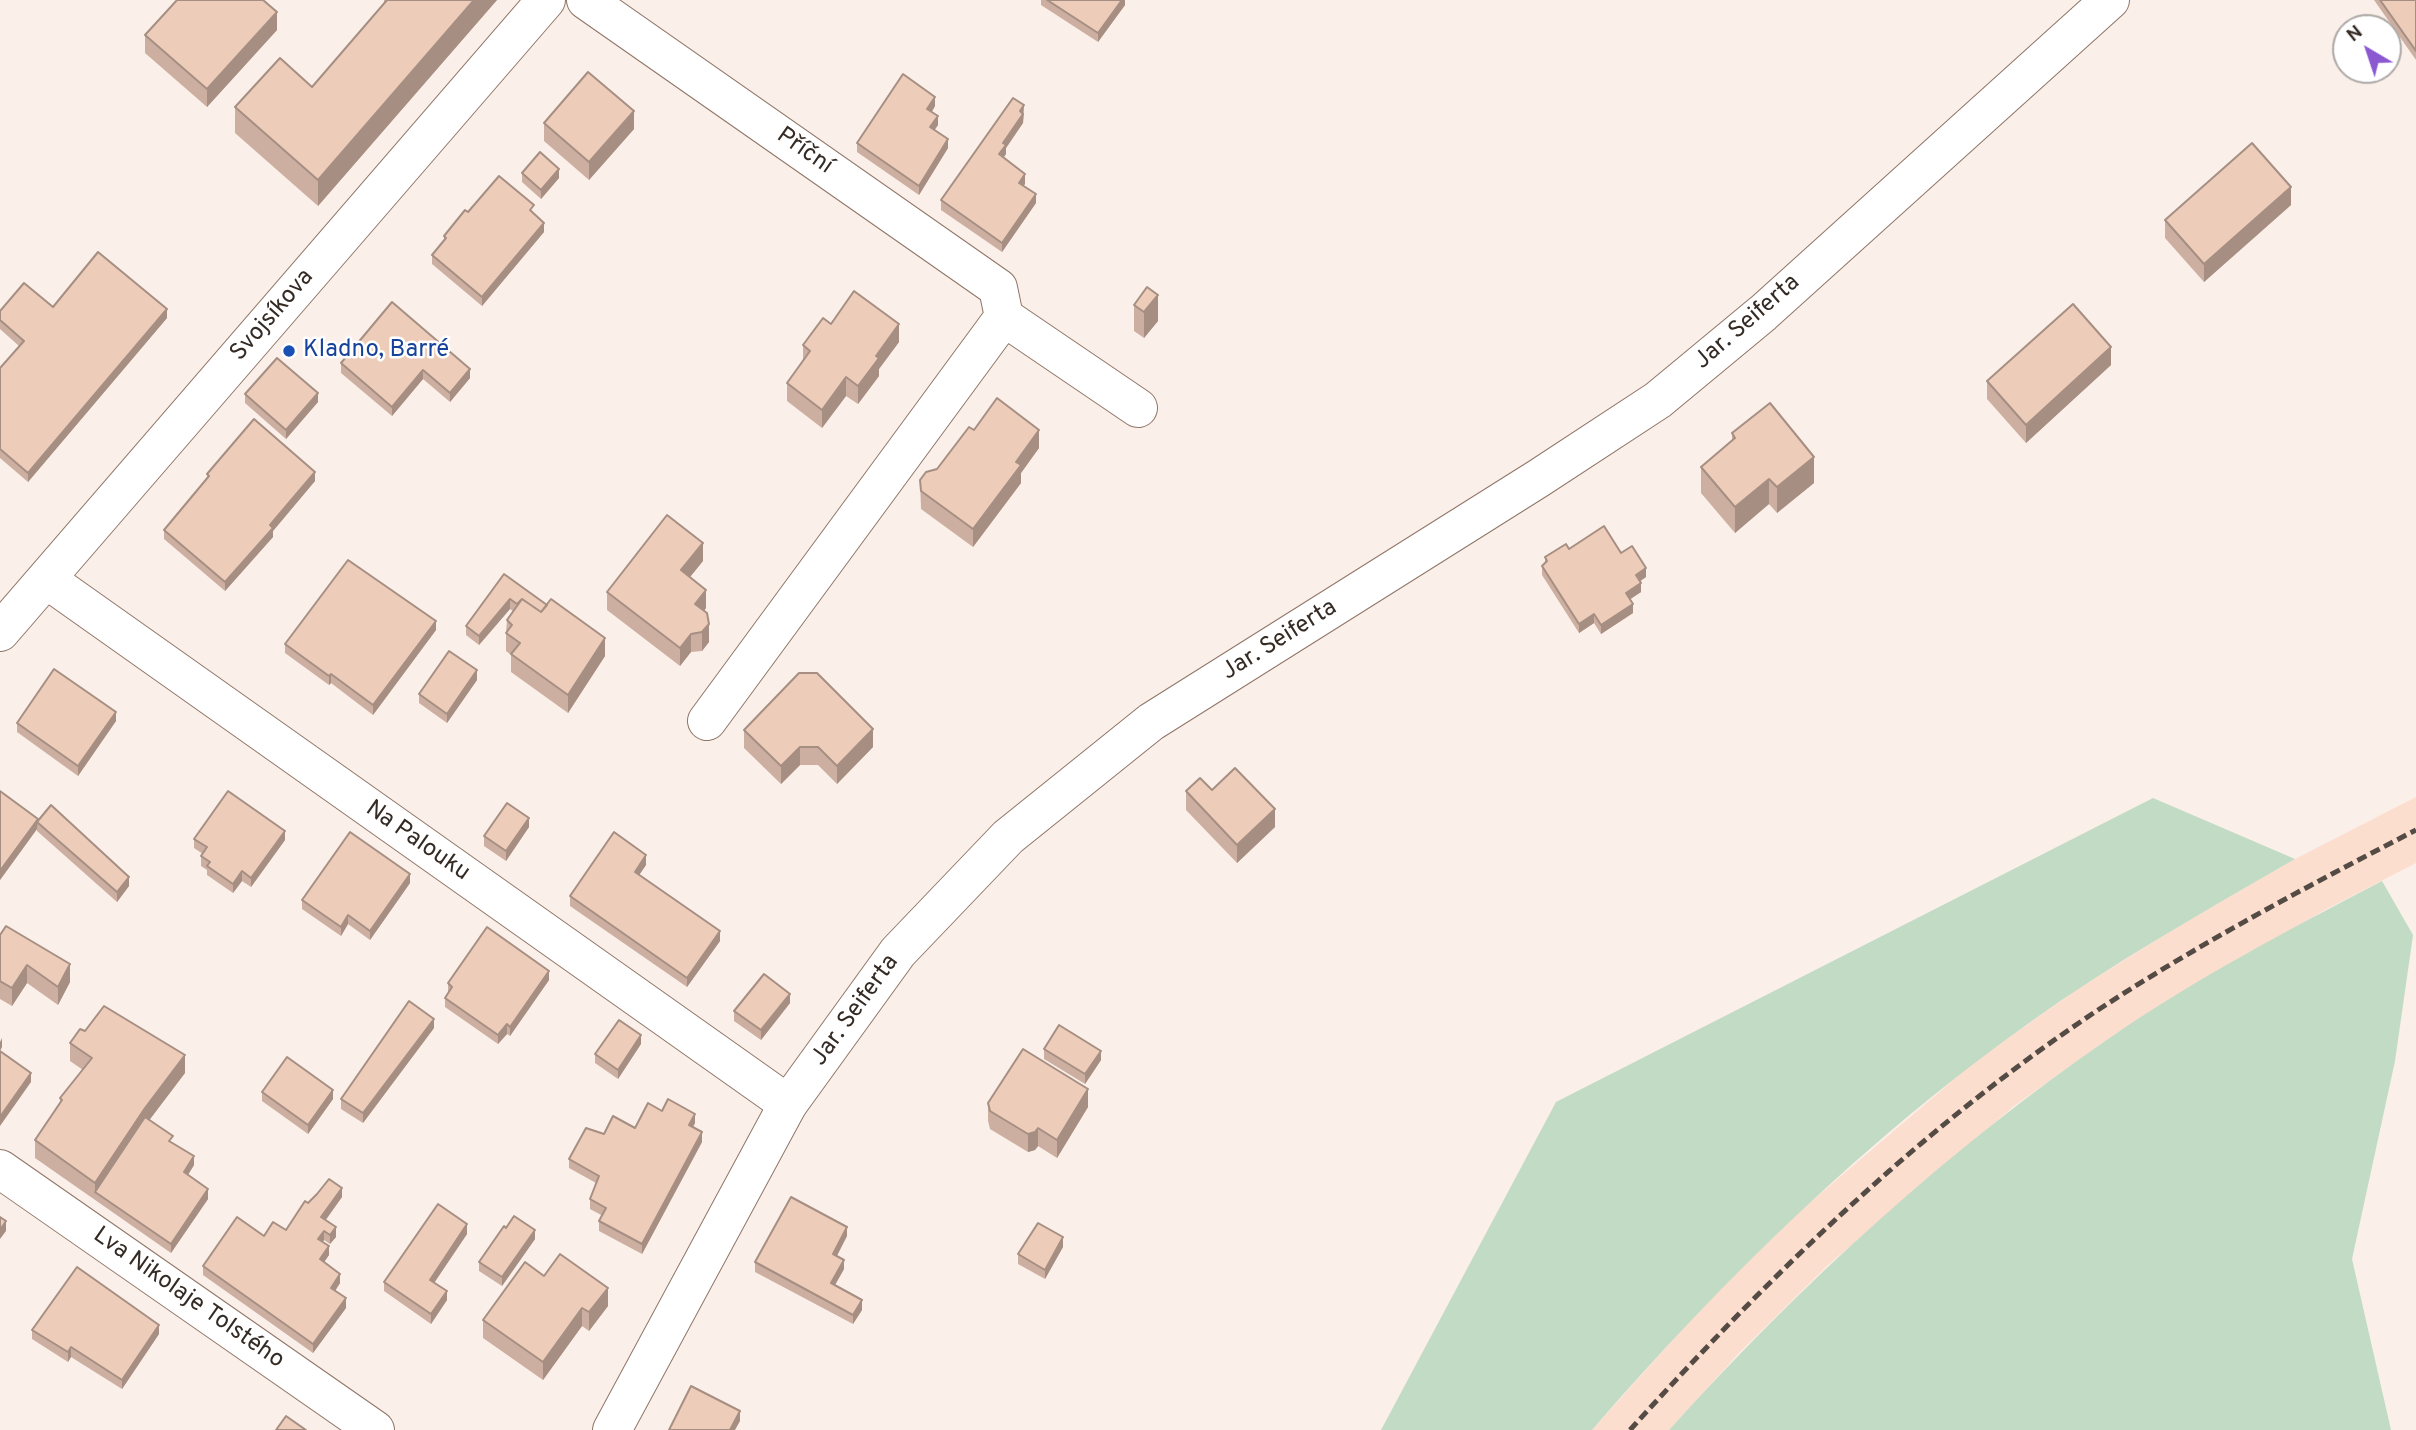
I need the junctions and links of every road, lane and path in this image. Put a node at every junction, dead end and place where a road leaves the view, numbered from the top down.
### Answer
1 (546, 0) edge
2 (586, 0) edge
3 (2110, 0) edge
4 (1004, 317) junction
5 (1138, 408) dead end
6 (46, 579) junction
7 (0, 632) edge
8 (707, 721) dead end
9 (789, 1104) junction
10 (0, 1169) edge
11 (375, 1430) edge
12 (612, 1430) edge

1 - 6 street, Svojsíkova
2 - 4 street, Příční
3 - 9 street, Jar. Seiferta
4 - 5 street
4 - 8 street
6 - 7 street, Svojsíkova
6 - 9 street, Na Palouku
9 - 12 street, Jar. Seiferta
10 - 11 street, Lva Nikolaje Tolstého

